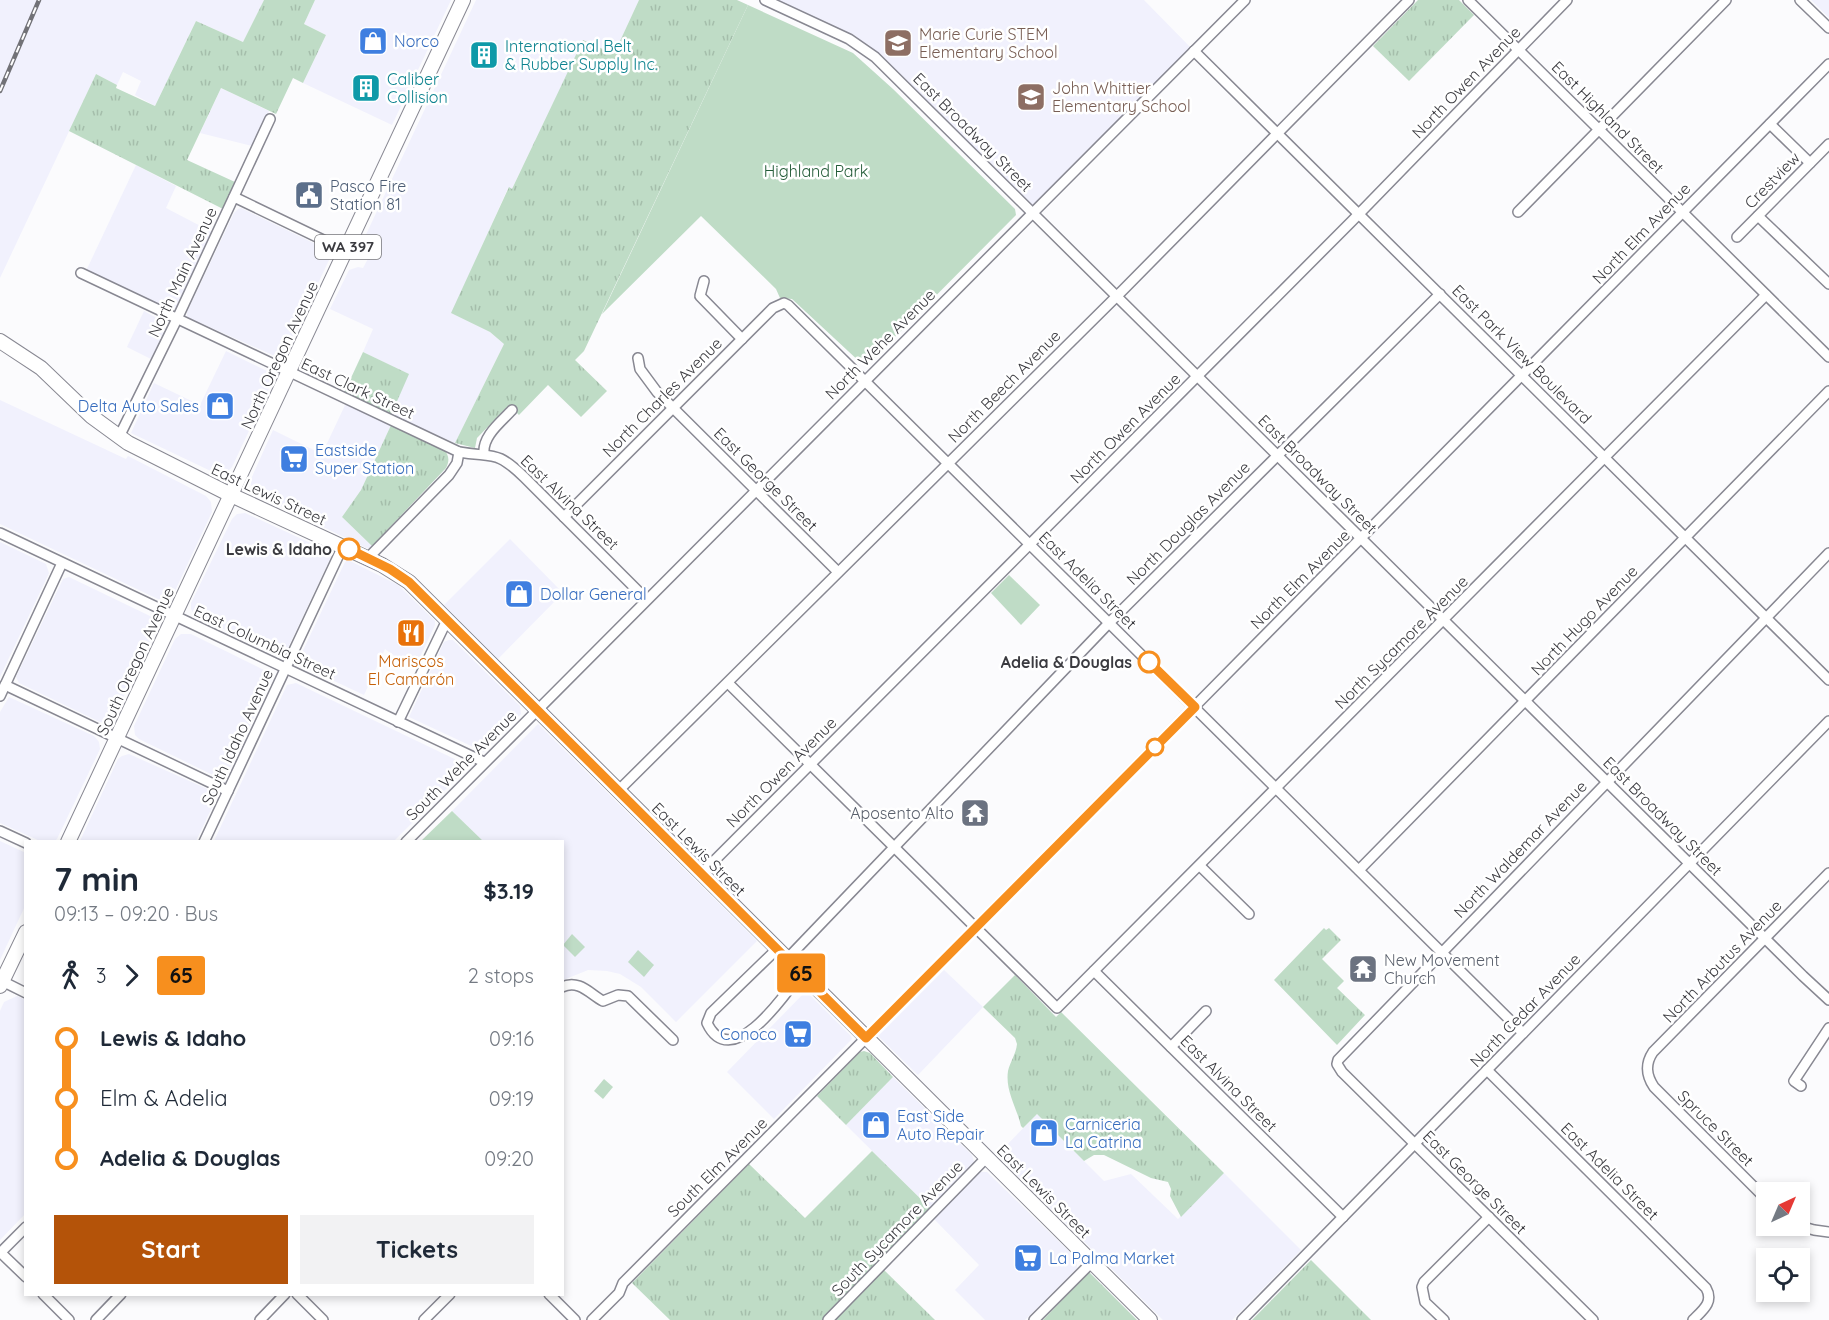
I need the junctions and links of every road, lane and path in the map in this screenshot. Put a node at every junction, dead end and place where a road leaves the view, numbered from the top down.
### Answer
1 (463, 0) edge
2 (765, 0) edge
3 (1245, 0) edge
4 (1409, 0) edge
5 (1468, 0) edge
6 (1567, 0) edge
7 (1726, 0) edge
8 (1800, 0) edge
9 (1829, 28) edge
10 (1518, 50) junction
11 (1194, 51) junction
12 (1829, 64) edge
13 (270, 119) dead end
14 (1770, 124) junction
15 (1599, 129) junction
16 (1279, 134) junction
17 (1829, 144) edge
18 (1810, 163) junction
19 (234, 197) junction
20 (1518, 212) dead end
21 (1683, 212) junction
22 (1033, 213) junction
23 (1359, 214) junction
24 (1758, 216) junction
25 (1737, 237) dead end
26 (346, 251) junction
27 (81, 273) dead end
28 (1827, 277) edge
29 (704, 281) dead end
30 (1440, 294) junction
31 (1766, 295) junction
32 (1117, 296) junction
33 (784, 303) joint
34 (177, 319) junction
35 (742, 339) junction
36 (0, 341) edge
37 (1829, 357) edge
38 (638, 358) dead end
39 (289, 373) junction
40 (1197, 376) junction
41 (1522, 376) junction
42 (865, 381) junction
43 (1829, 390) edge
44 (672, 408) junction
45 (512, 410) dead end
46 (119, 437) junction
47 (459, 452) junction
48 (484, 454) junction
49 (1277, 455) junction
50 (1605, 458) junction
51 (948, 463) junction
52 (755, 490) junction
53 (231, 495) junction
54 (564, 517) junction
55 (0, 533) edge
56 (1686, 537) junction
57 (1362, 538) junction
58 (1030, 544) junction
59 (343, 546) junction
60 (1829, 553) edge
61 (368, 558) junction
62 (63, 563) junction
63 (838, 572) junction
64 (646, 599) junction
65 (174, 616) junction
66 (1767, 618) junction
67 (447, 620) junction
68 (1444, 620) junction
69 (1109, 622) junction
70 (286, 669) junction
71 (1829, 680) edge
72 (728, 682) junction
73 (5, 685) junction
74 (0, 696) edge
75 (1526, 701) junction
76 (1195, 707) junction
77 (536, 710) junction
78 (1829, 721) edge
79 (398, 722) junction
80 (118, 739) junction
81 (484, 762) junction
82 (810, 764) junction
83 (1607, 782) junction
84 (1277, 788) junction
85 (228, 791) junction
86 (618, 791) junction
87 (0, 831) edge
88 (69, 840) edge
89 (205, 840) edge
90 (408, 840) edge
91 (24, 842) edge
92 (894, 847) junction
93 (1690, 863) junction
94 (1200, 866) junction
95 (1359, 870) junction
96 (1829, 873) edge
97 (701, 874) junction
98 (1249, 914) dead end
99 (975, 928) junction
100 (24, 936) edge
101 (1765, 938) junction
102 (1441, 951) junction
103 (782, 954) junction
104 (1094, 971) junction
105 (801, 973) junction
106 (1, 983) edge
107 (564, 986) edge
108 (24, 992) edge
109 (1829, 1000) edge
110 (1206, 1011) dead end
111 (1829, 1028) edge
112 (1523, 1033) junction
113 (866, 1038) junction
114 (673, 1040) dead end
115 (1171, 1047) junction
116 (1337, 1064) joint
117 (1487, 1070) junction
118 (1647, 1075) joint
119 (1801, 1086) dead end
120 (1415, 1144) junction
121 (987, 1157) junction
122 (1756, 1189) edge
123 (1343, 1217) junction
124 (1489, 1217) junction
125 (24, 1229) edge
126 (1810, 1229) edge
127 (1829, 1232) edge
128 (0, 1252) edge
129 (1092, 1262) junction
130 (24, 1275) edge
131 (45, 1296) edge
132 (119, 1296) edge
133 (283, 1296) edge
134 (299, 1296) edge
135 (448, 1296) edge
136 (551, 1296) edge
137 (69, 1320) edge
138 (96, 1320) edge
139 (260, 1320) edge
140 (323, 1320) edge
141 (424, 1320) edge
142 (575, 1320) edge
143 (592, 1320) edge
144 (828, 1320) edge
145 (1034, 1320) edge
146 (1150, 1320) edge
147 (1242, 1320) edge
148 (1444, 1320) edge
149 (1593, 1320) edge
150 (1693, 1320) edge

1 - 26 main road, North Oregon Avenue / WA 397
2 - 22 street, East Broadway Street
3 - 11 street, North Wehe Avenue
4 - 16 street, North Beech Avenue
5 - 10 street, East Highland Street
6 - 10 street, North Owen Avenue
7 - 15 street
8 - 9 street
10 - 15 street, East Highland Street
10 - 23 street, North Owen Avenue
11 - 16 street, East Park View Boulevard
11 - 22 street, North Wehe Avenue
12 - 14 street, North Elm Avenue
13 - 19 street, North Main Avenue
14 - 18 street
14 - 21 street, North Elm Avenue
15 - 20 street
15 - 21 street, East Highland Street
16 - 23 street, East Park View Boulevard
16 - 32 street, North Beech Avenue
17 - 18 street, Crestview
18 - 24 street, Crestview
19 - 26 street
19 - 34 street, North Main Avenue
21 - 31 street, East Highland Street
21 - 41 street, North Elm Avenue
22 - 32 street, East Broadway Street
22 - 42 street, North Wehe Avenue
23 - 30 street, East Park View Boulevard
23 - 40 street, North Owen Avenue
24 - 25 street, Crestview
24 - 28 street
26 - 39 main road, North Oregon Avenue / WA 397
27 - 34 street, East Clark Street
29 - 35 street
30 - 41 street, East Park View Boulevard
30 - 49 street, North Douglas Avenue
31 - 37 street, East Highland Street
31 - 50 street, North Sycamore Avenue
32 - 40 street, East Broadway Street
32 - 51 street, North Beech Avenue
33 - 35 street, North Charles Avenue
33 - 42 street, East Adelia Street
34 - 39 street, East Clark Street
34 - 46 street, North Main Avenue
35 - 44 street, North Charles Avenue
36 - 46 main road, East Lewis Street
38 - 44 street, East George Street
39 - 47 street, East Clark Street
39 - 53 main road, North Oregon Avenue / WA 397
40 - 49 street, East Broadway Street
40 - 58 street, North Owen Avenue
41 - 50 street, East Park View Boulevard
41 - 57 street, North Elm Avenue
42 - 51 street, East Adelia Street
42 - 52 street, North Wehe Avenue
43 - 56 street, North Hugo Avenue
44 - 52 street, East George Street
44 - 54 street, North Charles Avenue
45 - 48 street
46 - 53 main road, East Lewis Street
47 - 48 street, East Alvina Street
47 - 61 street
48 - 54 street, East Alvina Street
49 - 57 street, East Broadway Street
49 - 69 street, North Douglas Avenue
50 - 56 street, East Park View Boulevard
50 - 68 street, North Sycamore Avenue
51 - 58 street, East Adelia Street
51 - 63 street, North Beech Avenue
52 - 63 street, East George Street
52 - 64 street, North Wehe Avenue
53 - 59 main road, East Lewis Street
53 - 65 main road, South Oregon Avenue / WA 397
54 - 64 street, East Alvina Street
55 - 62 street, East Columbia Street
56 - 66 street, East Park View Boulevard
56 - 75 street, North Hugo Avenue
57 - 68 street, East Broadway Street
57 - 76 street, North Elm Avenue
58 - 69 street, East Adelia Street
58 - 82 street, North Owen Avenue
59 - 61 main road, East Lewis Street
59 - 70 street, South Idaho Avenue
60 - 66 street, North Waldemar Avenue
61 - 67 main road, East Lewis Street
62 - 65 street, East Columbia Street
62 - 73 street
63 - 72 street, North Beech Avenue
64 - 77 street, North Wehe Avenue
65 - 70 street, East Columbia Street
65 - 80 main road, South Oregon Avenue / WA 397
66 - 71 street, East Park View Boulevard
66 - 83 street, North Waldemar Avenue
67 - 77 main road, East Lewis Street
67 - 79 street
68 - 75 street, East Broadway Street
68 - 84 street, North Sycamore Avenue
69 - 76 street, East Adelia Street
69 - 92 street, North Douglas Avenue
70 - 79 street, East Columbia Street
70 - 85 street, South Idaho Avenue
72 - 82 street
72 - 86 street, North Beech Avenue
73 - 74 street
73 - 80 street
75 - 83 street, East Broadway Street
75 - 95 street, North Hugo Avenue
76 - 84 street, East Adelia Street
76 - 99 street, North Elm Avenue
77 - 81 street, South Wehe Avenue
77 - 86 main road, East Lewis Street
78 - 93 street, North Cedar Avenue
79 - 81 street, East Columbia Street
80 - 85 street
80 - 88 main road, South Oregon Avenue / WA 397
81 - 90 street, South Wehe Avenue
82 - 92 street
82 - 97 street, North Owen Avenue
83 - 93 street, East Broadway Street
83 - 102 street, North Waldemar Avenue
84 - 94 street, North Sycamore Avenue
84 - 95 street, East Adelia Street
85 - 89 street, South Idaho Avenue
86 - 97 main road, East Lewis Street
87 - 91 street
92 - 99 street
92 - 103 street, North Douglas Avenue
93 - 101 street, East Broadway Street
93 - 112 street, North Cedar Avenue
94 - 98 street
94 - 104 street, North Sycamore Avenue
95 - 102 street, East Adelia Street
96 - 101 street, North Arbutus Avenue
97 - 103 main road, East Lewis Street
99 - 104 street, North Sycamore Avenue
99 - 113 street, North Elm Avenue
100 - 106 main road
101 - 109 street, East Broadway Street
101 - 118 street, North Arbutus Avenue
102 - 112 street, East Adelia Street
102 - 116 street, North Waldemar Avenue
103 - 105 main road, East Lewis Street
103 - 105 street, North Douglas Avenue
104 - 115 street, East Alvina Street
105 - 113 main road, East Lewis Street
106 - 108 street
107 - 114 street
110 - 115 street
111 - 119 street
112 - 117 street, North Cedar Avenue
113 - 121 main road, East Lewis Street
113 - 143 street, South Elm Avenue
115 - 123 street, East Alvina Street
116 - 120 street, East George Street
117 - 120 street, North Cedar Avenue
117 - 150 street, East Adelia Street
118 - 122 street, Spruce Street
120 - 123 street, North Cedar Avenue
120 - 124 street, East George Street
121 - 129 main road, East Lewis Street
121 - 144 street, South Sycamore Avenue
123 - 147 street, North Cedar Avenue
124 - 148 street
124 - 149 street, East George Street
125 - 128 street
126 - 127 street
128 - 130 street
129 - 145 street
129 - 146 main road, East Lewis Street
131 - 137 street
132 - 138 street
133 - 139 street
134 - 140 street
135 - 141 street
136 - 142 street

